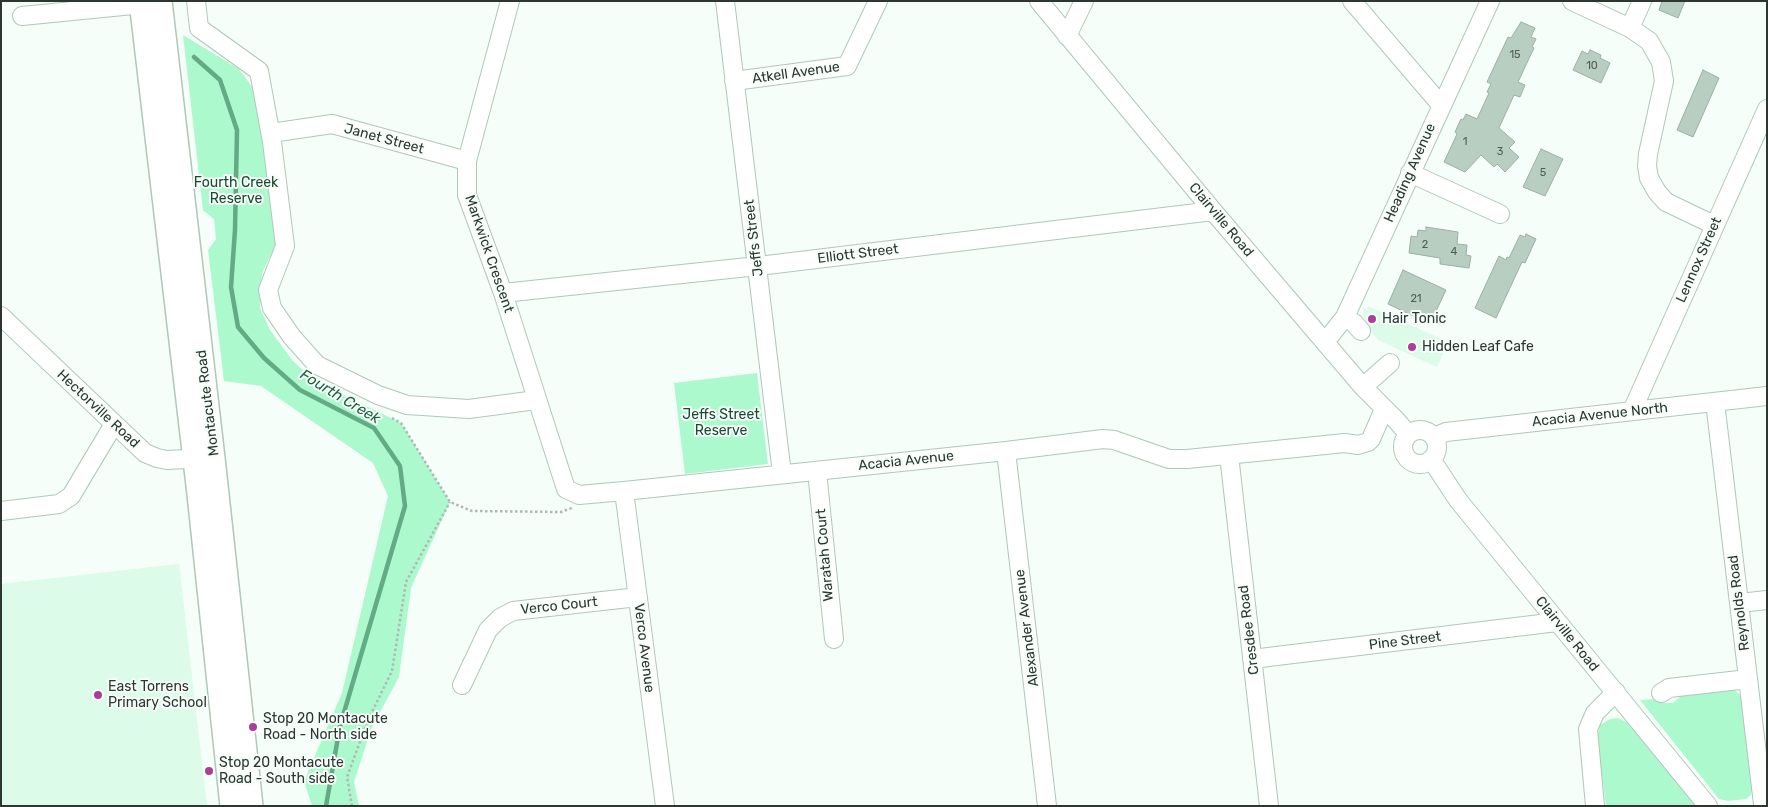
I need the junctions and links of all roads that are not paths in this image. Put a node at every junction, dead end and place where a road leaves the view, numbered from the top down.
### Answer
1 (196, 1) edge
2 (510, 1) edge
3 (725, 1) edge
4 (878, 1) edge
5 (1039, 1) edge
6 (1084, 1) edge
7 (1352, 1) edge
8 (1490, 1) edge
9 (1642, 1) edge
10 (150, 2) edge
11 (1581, 3) edge
12 (22, 16) dead end
13 (1630, 28) junction
14 (1067, 36) junction
15 (734, 81) junction
16 (1441, 105) junction
17 (1767, 109) edge
18 (271, 133) junction
19 (466, 161) junction
20 (1410, 174) junction
21 (1212, 211) junction
22 (1500, 214) dead end
23 (1714, 224) junction
24 (757, 266) junction
25 (503, 293) junction
26 (1, 316) edge
27 (1345, 317) junction
28 (1361, 331) dead end
29 (1325, 342) junction
30 (1390, 363) dead end
31 (1363, 387) junction
32 (1767, 396) edge
33 (536, 400) junction
34 (1715, 402) junction
35 (1384, 409) junction
36 (1632, 411) junction
37 (114, 424) junction
38 (1408, 434) junction
39 (1434, 437) junction
40 (1006, 451) junction
41 (1229, 455) junction
42 (204, 459) junction
43 (1431, 459) junction
44 (817, 470) junction
45 (782, 474) junction
46 (624, 491) junction
47 (579, 495) joint
48 (1, 511) edge
49 (638, 597) junction
50 (1767, 600) edge
51 (1740, 603) junction
52 (1557, 622) junction
53 (834, 640) dead end
54 (1252, 659) junction
55 (1748, 679) junction
56 (462, 685) dead end
57 (1616, 692) junction
58 (1661, 693) dead end
59 (1762, 805) edge
60 (230, 806) edge
61 (252, 806) edge
62 (665, 806) edge
63 (1047, 806) edge
64 (1269, 806) edge
65 (1595, 806) edge
66 (1708, 806) edge

1 - 18 street
2 - 19 street, Markwick Crescent
3 - 15 street, Jeffs Street
4 - 15 street, Atkell Avenue
5 - 14 street, Clairville Road
6 - 14 street
7 - 16 street
8 - 16 street, Heading Avenue
9 - 13 street
10 - 12 street
10 - 42 main road, Montacute Road
11 - 13 street
13 - 23 street
14 - 21 street, Clairville Road
15 - 24 street, Jeffs Street
16 - 20 street, Heading Avenue
17 - 23 street, Lennox Street
18 - 19 street, Janet Street
18 - 33 street
19 - 25 street, Markwick Crescent
20 - 22 street
20 - 27 street, Heading Avenue
21 - 24 street, Elliott Street
21 - 29 street, Clairville Road
23 - 36 street, Lennox Street
24 - 25 street, Elliott Street
24 - 45 street, Jeffs Street
25 - 33 street, Markwick Crescent
26 - 37 street, Hectorville Road
27 - 28 street
27 - 29 street, Heading Avenue
29 - 31 street, Clairville Road
30 - 31 street
31 - 35 street, Clairville Road
32 - 34 street, Acacia Avenue North
33 - 47 street, Markwick Crescent
34 - 36 street, Acacia Avenue North
34 - 51 street, Reynolds Road
35 - 38 street, Clairville Road
35 - 41 street
36 - 39 street, Acacia Avenue North
37 - 42 street, Hectorville Road
37 - 48 street
38 - 39 street
38 - 43 street
39 - 43 street
40 - 41 street, Acacia Avenue
40 - 44 street, Acacia Avenue
40 - 63 street, Alexander Avenue
41 - 54 street, Cresdee Road
42 - 60 main road, Montacute Road
42 - 61 main road, Montacute Road
43 - 52 street, Clairville Road
44 - 45 street, Acacia Avenue
44 - 53 street, Waratah Court
45 - 46 street, Acacia Avenue
46 - 47 street, Acacia Avenue
46 - 49 street, Verco Avenue
49 - 56 street, Verco Court
49 - 62 street, Verco Avenue
50 - 51 street
51 - 55 street, Reynolds Road
52 - 54 street, Pine Street
52 - 57 street, Clairville Road
54 - 64 street, Cresdee Road
55 - 58 street
55 - 59 street, Reynolds Road
57 - 65 street
57 - 66 street, Clairville Road

